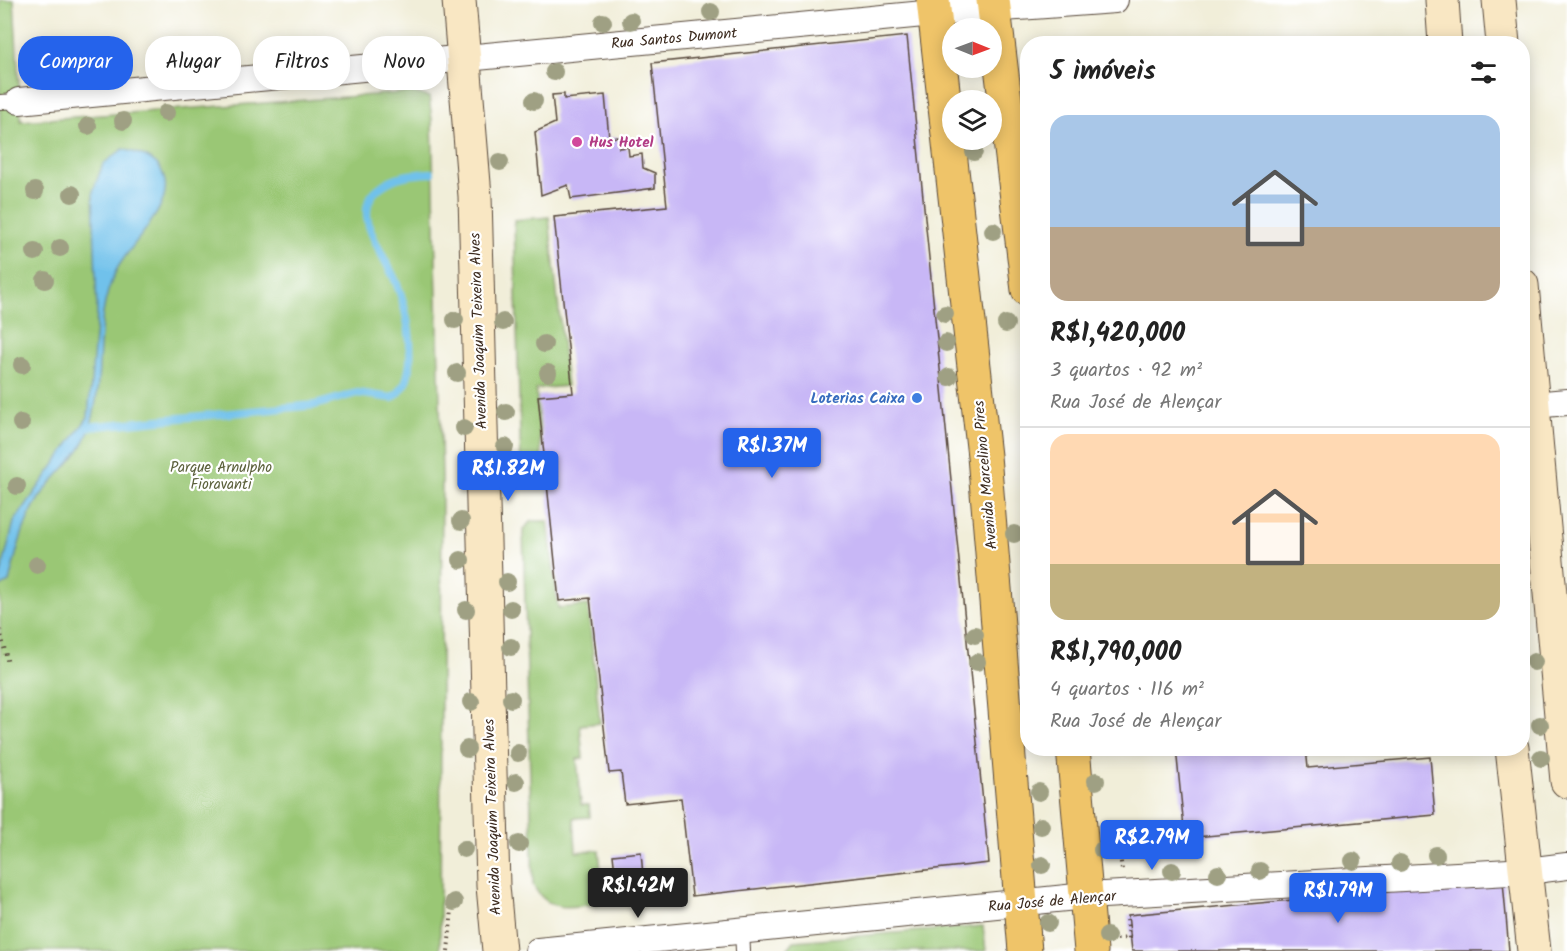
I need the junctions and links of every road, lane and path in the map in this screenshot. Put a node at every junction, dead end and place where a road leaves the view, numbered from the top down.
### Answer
1 (459, 0) edge
2 (1115, 0) edge
3 (1442, 0) edge
4 (1499, 0) edge
5 (993, 4) edge
6 (934, 7) edge
7 (1444, 36) edge
8 (1502, 36) edge
9 (464, 57) junction
10 (10, 102) edge
11 (1020, 225) edge
12 (1567, 402) edge
13 (1530, 405) edge
14 (1530, 433) edge
15 (0, 630) edge
16 (8, 664) dead end
17 (1074, 756) edge
18 (1513, 756) edge
19 (1567, 781) edge
20 (1567, 866) edge
21 (1527, 871) junction
22 (1086, 896) junction
23 (1020, 904) junction
24 (452, 909) dead end
25 (742, 941) edge
26 (448, 951) edge
27 (499, 951) edge
28 (538, 951) edge
29 (1025, 951) edge
30 (1091, 951) edge
31 (1534, 951) edge

1 - 9 main road, Avenida Joaquim Teixeira Alves
2 - 5 street, Rua Santos Dumont
3 - 7 main road
4 - 8 main road
5 - 6 street, Rua Santos Dumont
5 - 11 main road
6 - 9 street, Rua Santos Dumont
6 - 23 main road, Avenida Marcelino Pires
9 - 10 street, Rua Santos Dumont
9 - 27 main road, Avenida Joaquim Teixeira Alves
12 - 13 street
14 - 19 main road
15 - 16 path
17 - 22 main road
18 - 21 main road
20 - 21 street, Rua José de Alençar
21 - 22 street, Rua José de Alençar
21 - 31 main road
22 - 23 street, Rua José de Alençar
22 - 30 main road
23 - 25 street, Rua José de Alençar
23 - 29 main road, Avenida Marcelino Pires
24 - 26 path
25 - 28 street, Rua José de Alençar

